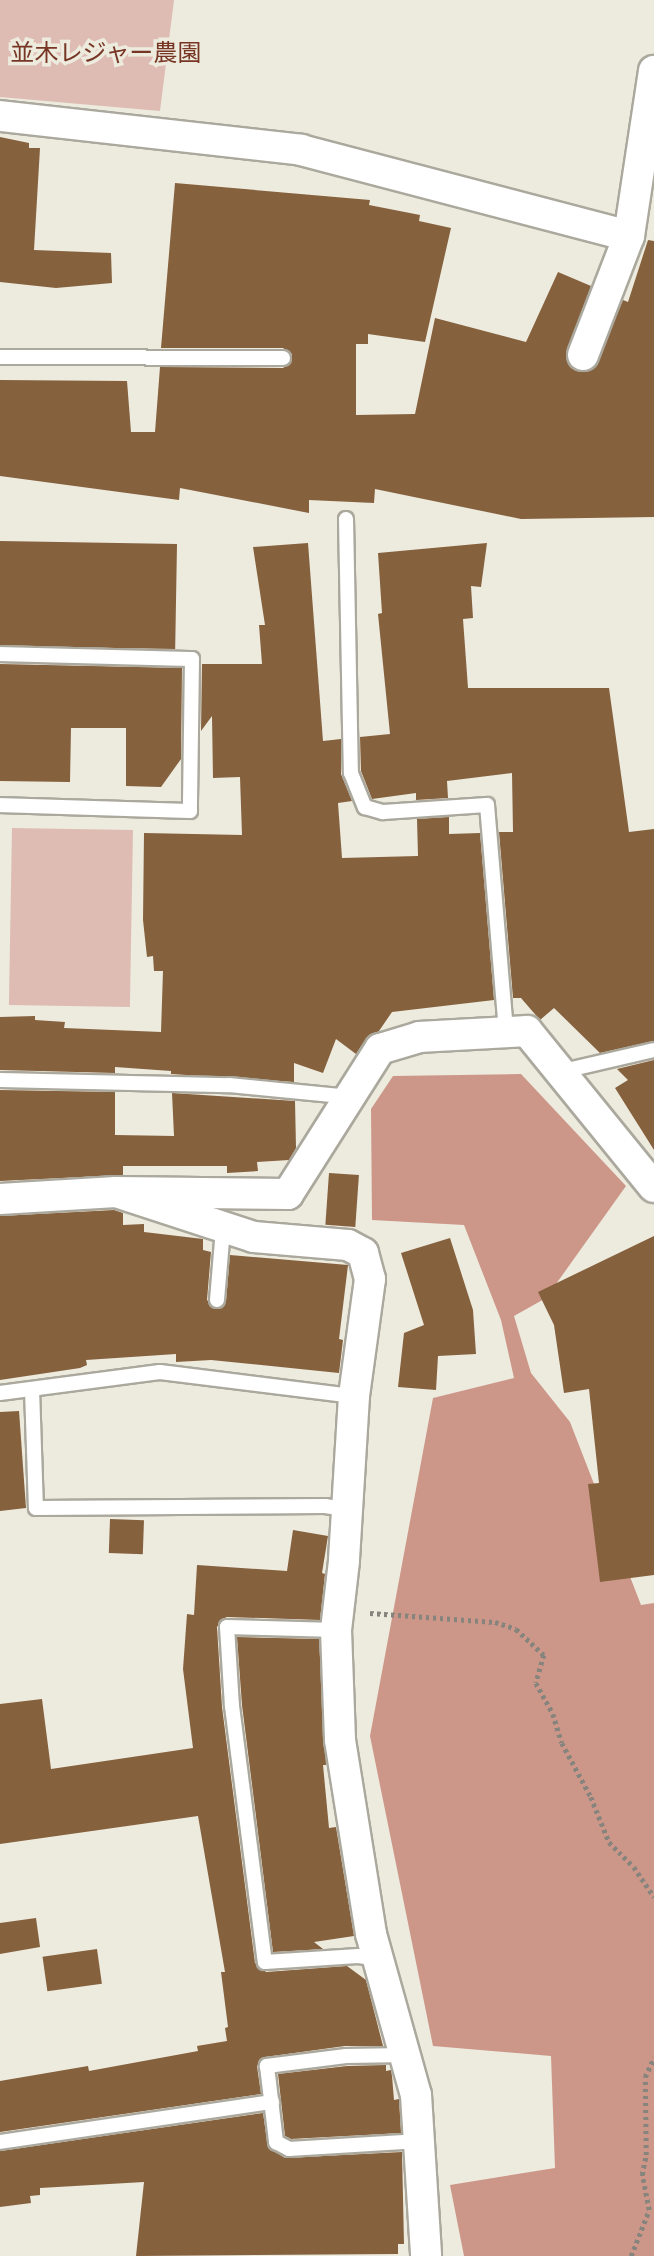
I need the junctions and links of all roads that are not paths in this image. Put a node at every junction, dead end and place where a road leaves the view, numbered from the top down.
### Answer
1 (654, 71) edge
2 (0, 116) edge
3 (629, 236) junction
4 (583, 355) dead end
5 (0, 357) edge
6 (283, 358) dead end
7 (346, 519) dead end
8 (0, 654) edge
9 (0, 805) edge
10 (506, 1033) junction
11 (654, 1049) edge
12 (563, 1072) junction
13 (0, 1080) edge
14 (352, 1097) junction
15 (654, 1187) edge
16 (116, 1192) junction
17 (0, 1199) edge
18 (223, 1228) junction
19 (217, 1300) dead end
20 (32, 1389) junction
21 (0, 1393) edge
22 (354, 1396) junction
23 (345, 1509) junction
24 (337, 1620) junction
25 (379, 1959) junction
26 (407, 2055) junction
27 (272, 2102) junction
28 (420, 2141) junction
29 (0, 2142) edge
30 (426, 2256) edge

1 - 3 street
2 - 3 street
3 - 4 street
5 - 6 lane
7 - 10 lane
8 - 9 lane
10 - 12 street
10 - 14 street
11 - 12 lane
12 - 15 street
13 - 14 lane
14 - 16 street
16 - 17 street
16 - 18 street
18 - 19 lane
18 - 22 street
20 - 21 lane
20 - 22 lane
20 - 23 lane
22 - 23 street
23 - 24 street
24 - 25 street
24 - 25 lane
25 - 26 street
26 - 27 lane
26 - 28 street
27 - 28 lane
27 - 29 lane
28 - 30 street

